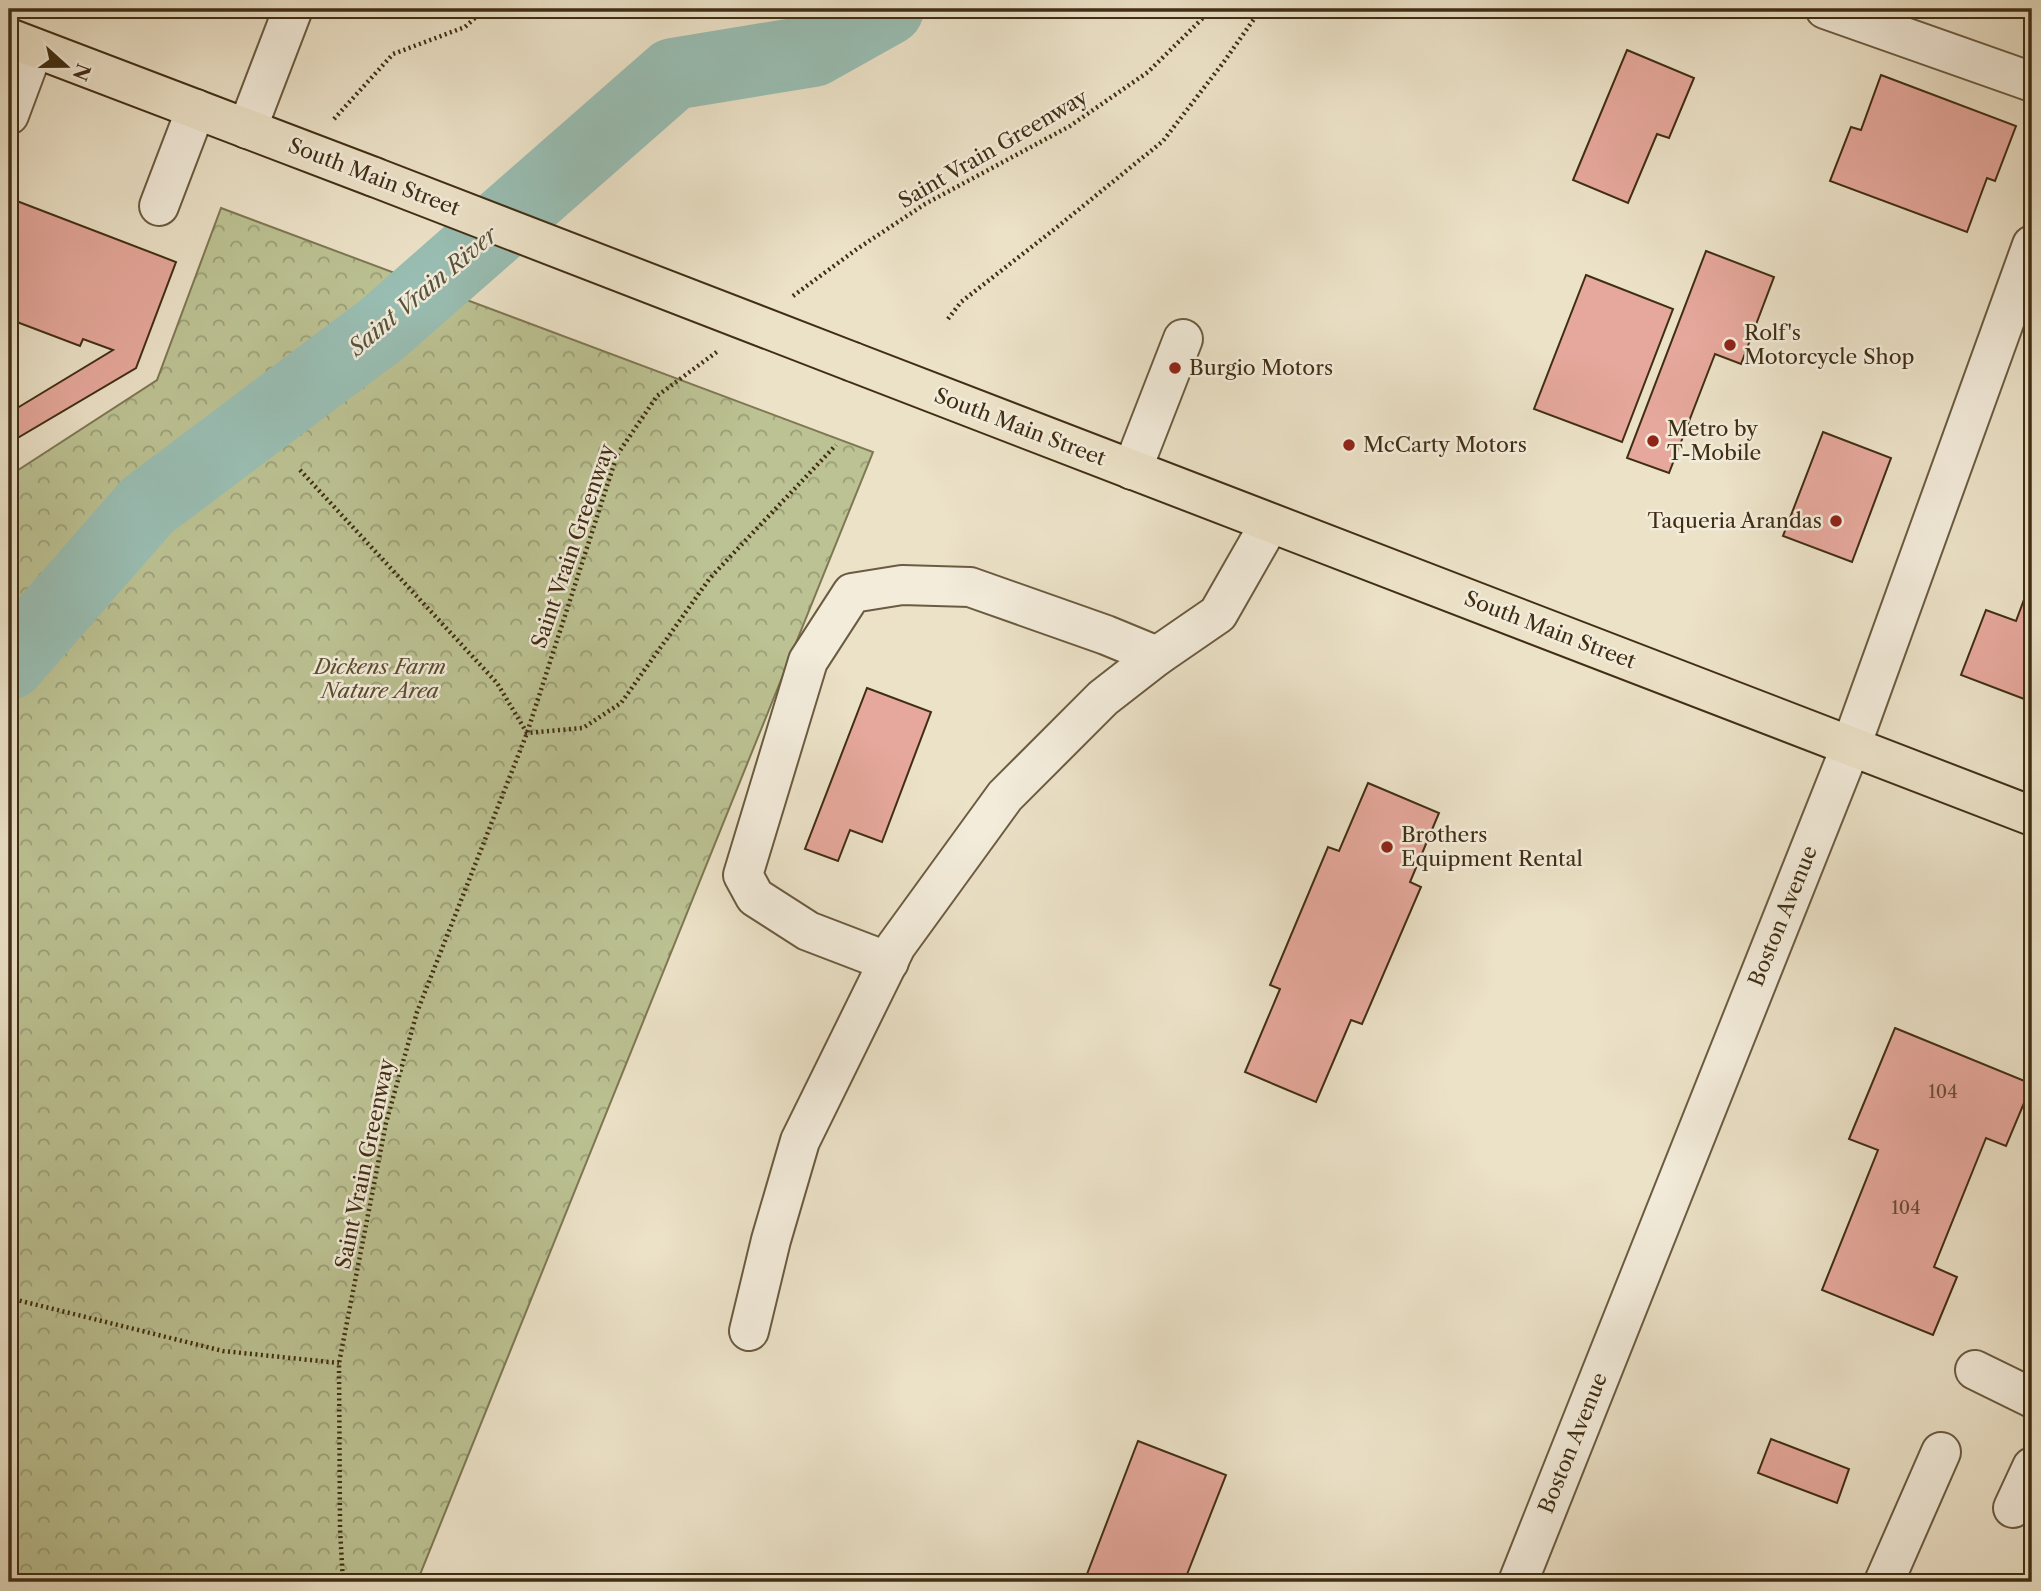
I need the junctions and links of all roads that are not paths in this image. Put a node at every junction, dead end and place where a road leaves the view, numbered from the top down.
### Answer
1 (293, 9) edge
2 (1825, 9) edge
3 (21, 43) edge
4 (2032, 82) edge
5 (196, 109) junction
6 (9, 115) edge
7 (247, 129) junction
8 (159, 206) dead end
9 (2032, 245) edge
10 (1184, 339) dead end
11 (1132, 470) junction
12 (1270, 523) junction
13 (1157, 656) junction
14 (1851, 746) junction
15 (2032, 816) edge
16 (889, 962) junction
17 (749, 1331) dead end
18 (1975, 1370) dead end
19 (2032, 1398) edge
20 (1941, 1452) dead end
21 (2032, 1467) edge
22 (2013, 1508) dead end
23 (1518, 1582) edge
24 (1884, 1582) edge

1 - 7 street
2 - 4 street
3 - 5 highway, South Main Street
3 - 6 street
5 - 7 highway, South Main Street
5 - 8 street
7 - 11 highway, South Main Street, bridge
9 - 14 street, Boston Avenue
10 - 11 street
11 - 12 highway, South Main Street
12 - 13 street
12 - 14 highway, South Main Street
13 - 16 street
13 - 16 street
14 - 15 highway, South Main Street
14 - 23 street, Boston Avenue
16 - 17 street
18 - 19 street
20 - 24 street
21 - 22 street

